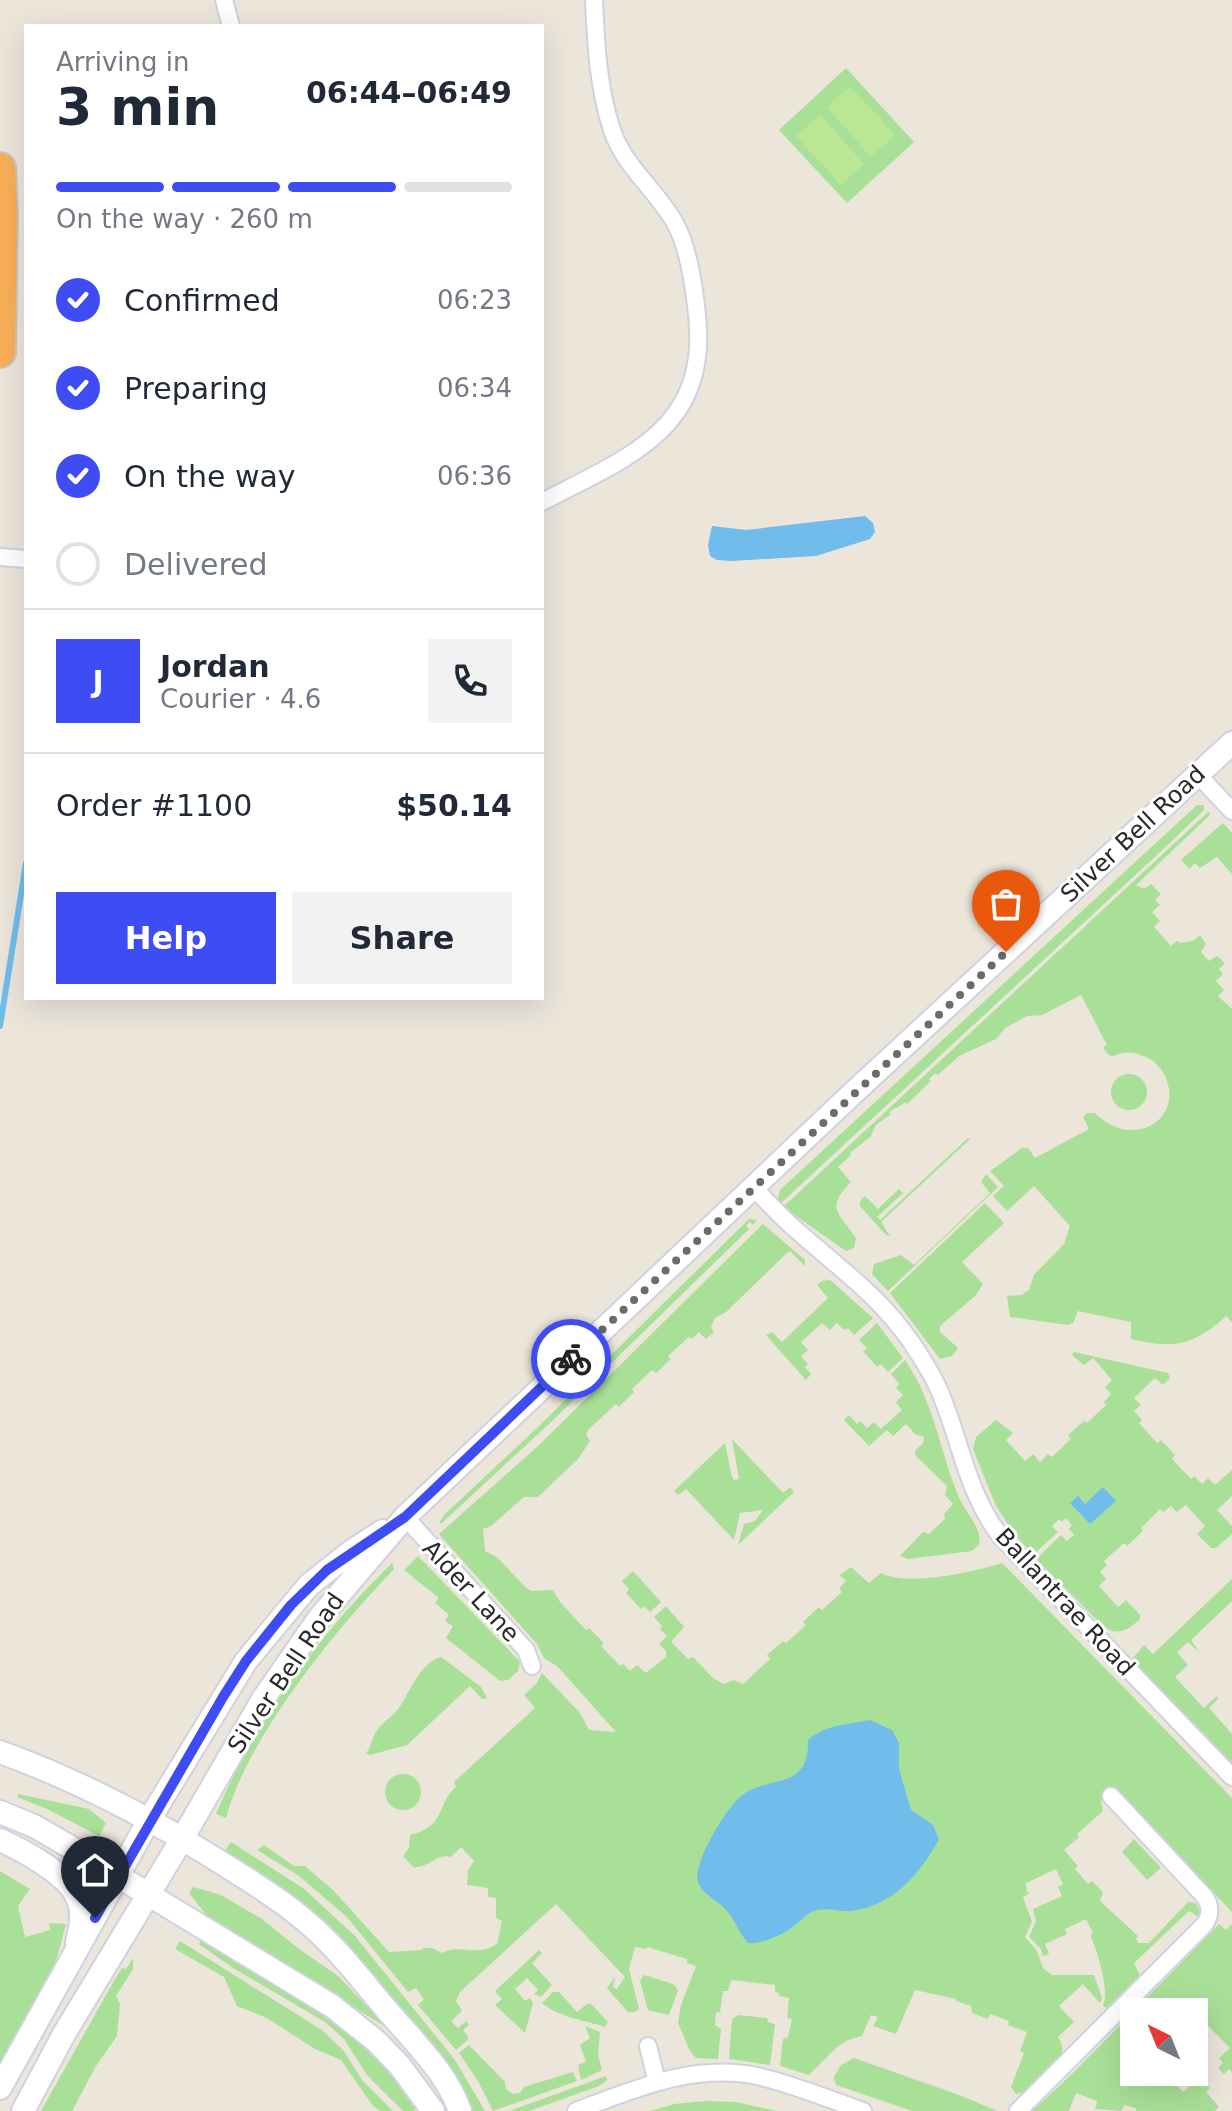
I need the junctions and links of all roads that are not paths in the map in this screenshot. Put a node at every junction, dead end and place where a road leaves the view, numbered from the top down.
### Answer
1 (224, 0) edge
2 (594, 0) edge
3 (230, 24) edge
4 (0, 168) edge
5 (0, 352) edge
6 (544, 501) edge
7 (0, 557) edge
8 (24, 559) edge
9 (1232, 743) edge
10 (1198, 775) junction
11 (1232, 811) edge
12 (754, 1187) junction
13 (405, 1517) junction
14 (532, 1666) dead end
15 (0, 1752) edge
16 (1232, 1777) edge
17 (1111, 1796) dead end
18 (0, 1812) edge
19 (149, 1820) junction
20 (182, 1839) junction
21 (0, 1840) edge
22 (118, 1876) junction
23 (149, 1894) junction
24 (72, 1959) junction
25 (648, 2046) dead end
26 (657, 2082) junction
27 (0, 2088) edge
28 (23, 2111) edge
29 (433, 2111) edge
30 (460, 2111) edge
31 (576, 2111) edge
32 (863, 2111) edge
33 (1018, 2111) edge

1 - 3 street
2 - 6 street
4 - 5 highway
7 - 8 street
9 - 10 street, Silver Bell Road
10 - 11 street
10 - 12 street, Silver Bell Road
12 - 13 street, Silver Bell Road
12 - 16 street, Ballantrae Road
13 - 14 street, Alder Lane
13 - 19 street, Silver Bell Road
13 - 20 street, Silver Bell Road
15 - 19 street
17 - 33 street
18 - 22 street
19 - 20 street
19 - 22 street, Silver Bell Road
20 - 23 street, Silver Bell Road
20 - 30 street
21 - 24 street
22 - 23 street
22 - 24 street, Silver Bell Road
23 - 28 street, Silver Bell Road
23 - 29 street
24 - 27 street, Silver Bell Road
25 - 26 street
26 - 31 street
26 - 32 street

